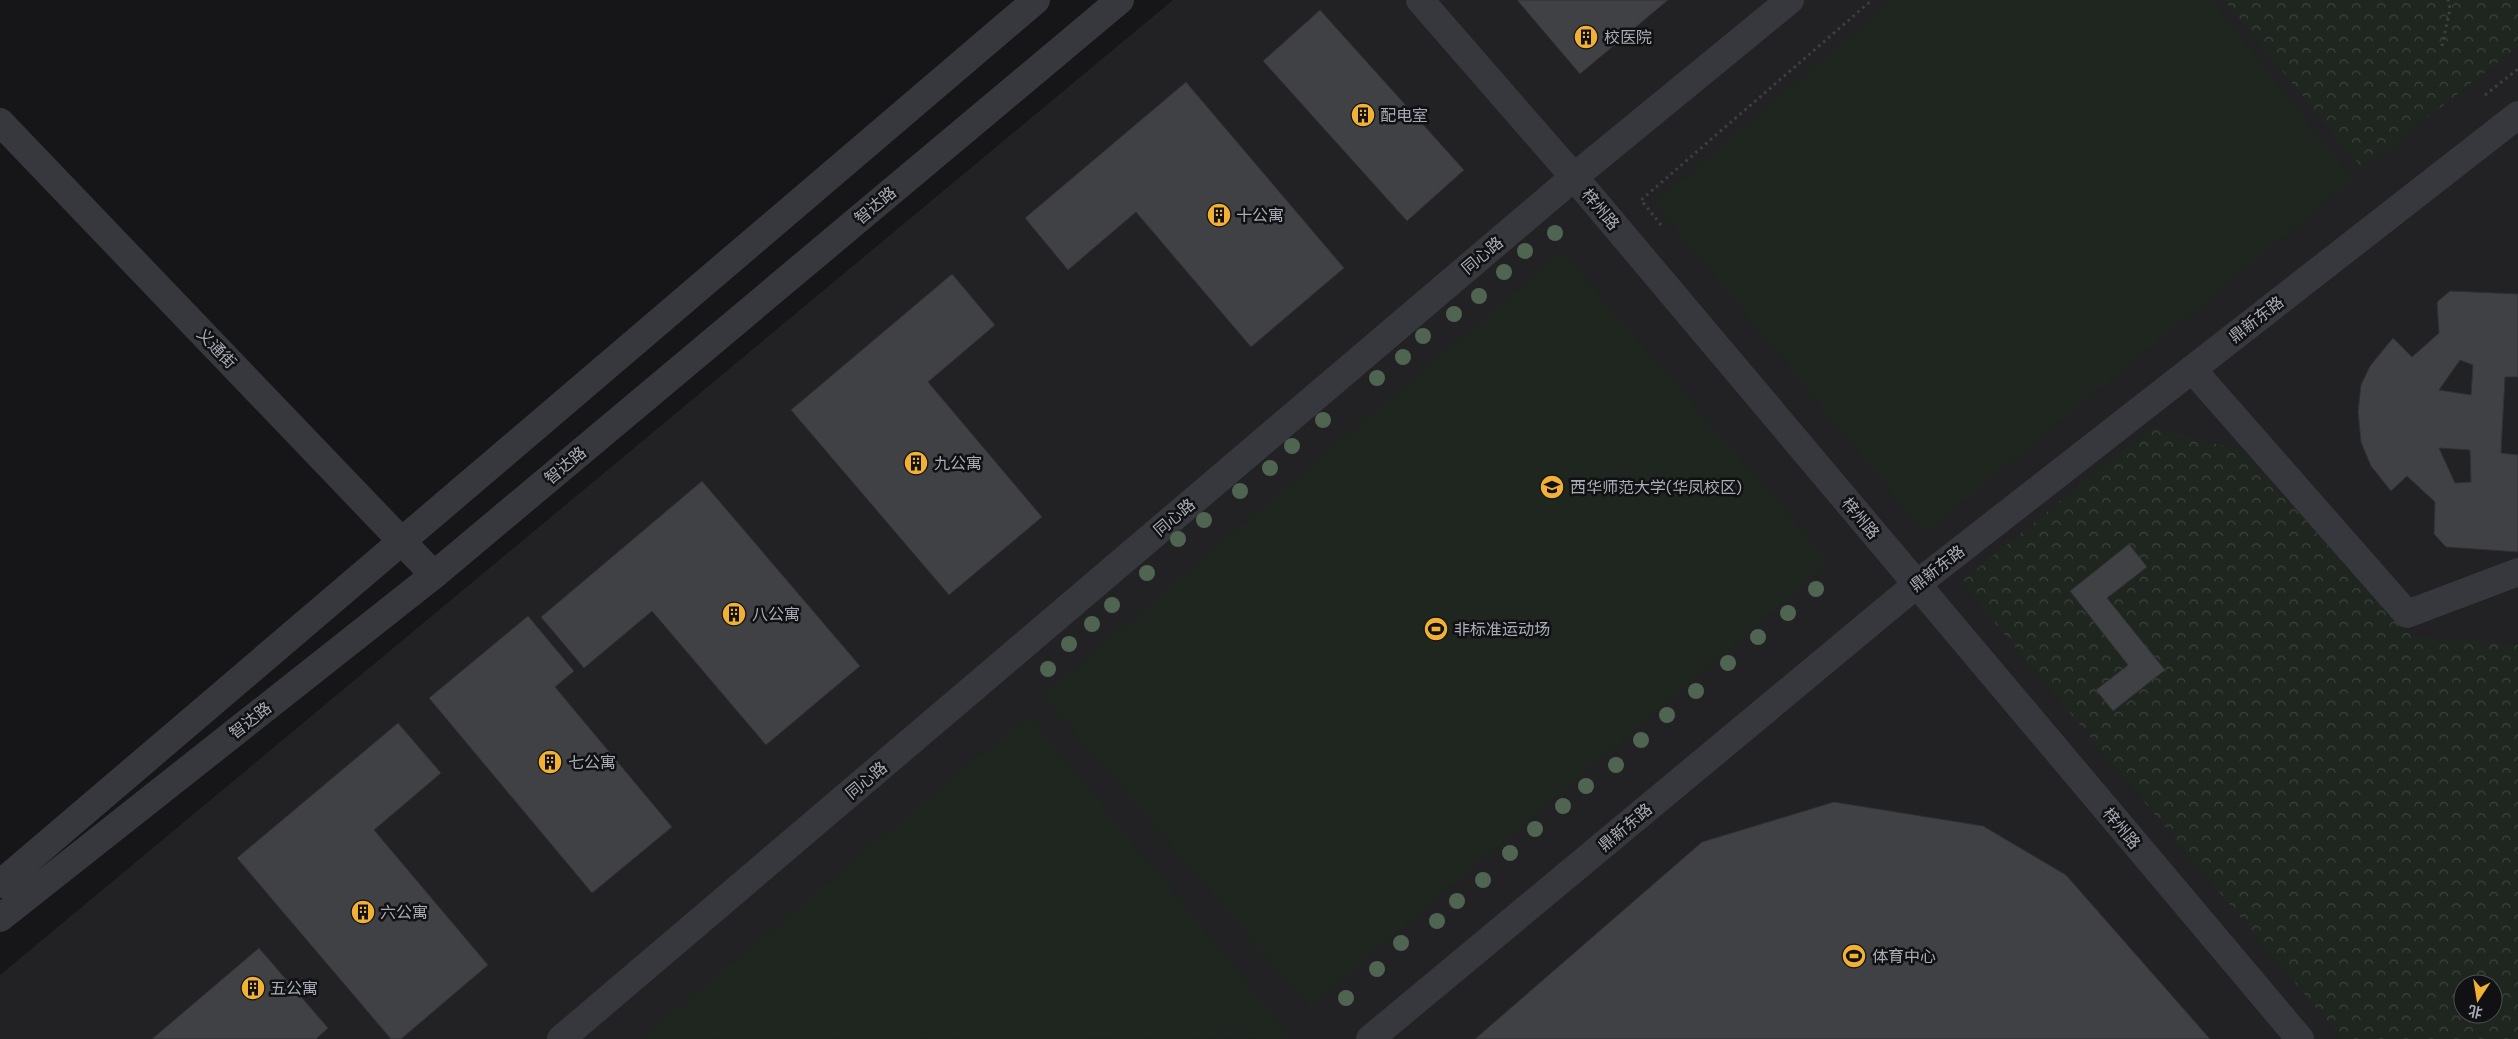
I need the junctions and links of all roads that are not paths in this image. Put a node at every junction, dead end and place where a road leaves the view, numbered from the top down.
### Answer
1 (1036, 0) edge
2 (1120, 0) edge
3 (1420, 0) edge
4 (1790, 0) edge
5 (2518, 115) edge
6 (0, 122) edge
7 (1574, 177) junction
8 (2192, 369) junction
9 (403, 541) junction
10 (2518, 572) edge
11 (434, 574) junction
12 (1917, 584) junction
13 (0, 884) edge
14 (0, 918) edge
15 (561, 1039) edge
16 (1370, 1039) edge
17 (2300, 1039) edge

1 - 9 street
2 - 11 street, 智达路
3 - 7 street, 梓州路
4 - 7 street, 同心路
5 - 8 street, 鼎新东路
6 - 9 street, 义通街
7 - 12 street, 梓州路
7 - 15 street, 同心路
8 - 10 street
8 - 12 street, 鼎新东路
9 - 11 street, 义通街
9 - 13 street
11 - 14 street, 智达路
12 - 16 street, 鼎新东路
12 - 17 street, 梓州路

